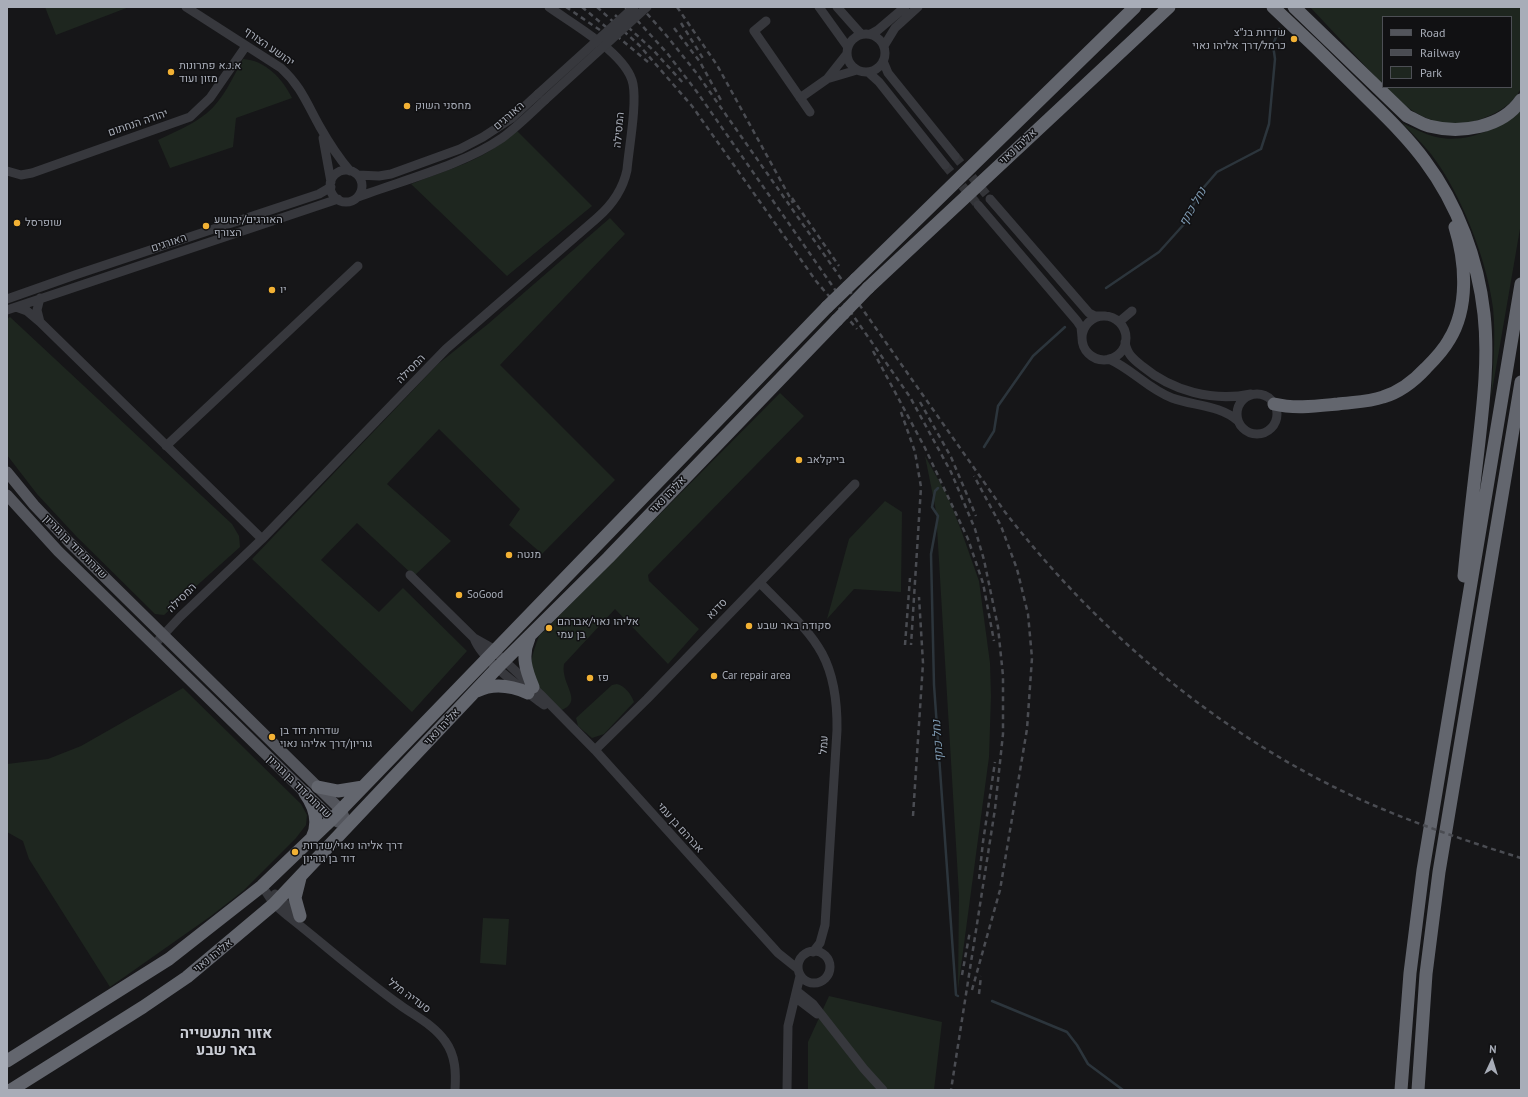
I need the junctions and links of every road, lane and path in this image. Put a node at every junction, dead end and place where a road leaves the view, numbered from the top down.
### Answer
1 (186, 7) edge
2 (549, 7) edge
3 (634, 7) edge
4 (647, 7) edge
5 (819, 7) edge
6 (838, 7) edge
7 (905, 7) edge
8 (918, 7) edge
9 (1135, 7) edge
10 (1169, 7) edge
11 (1273, 7) edge
12 (1294, 7) edge
13 (766, 21) dead end
14 (861, 34) junction
15 (871, 34) junction
16 (246, 46) junction
17 (884, 46) junction
18 (847, 51) junction
19 (883, 61) junction
20 (857, 70) junction
21 (868, 72) junction
22 (827, 79) junction
23 (541, 97) junction
24 (800, 98) junction
25 (1521, 100) edge
26 (810, 112) dead end
27 (319, 125) junction
28 (954, 156) tunnel mouth
29 (945, 165) tunnel mouth
30 (1431, 170) junction
31 (7, 171) edge
32 (354, 173) junction
33 (331, 184) junction
34 (358, 197) junction
35 (338, 199) junction
36 (990, 199) tunnel mouth
37 (978, 205) tunnel mouth
38 (358, 266) dead end
39 (1521, 284) edge
40 (40, 298) junction
41 (7, 299) edge
42 (16, 307) junction
43 (7, 310) edge
44 (1132, 311) dead end
45 (1105, 316) junction
46 (40, 322) junction
47 (1119, 322) junction
48 (1082, 337) junction
49 (1125, 342) junction
50 (1109, 359) junction
51 (1521, 382) edge
52 (1251, 394) junction
53 (1274, 404) junction
54 (1238, 421) junction
55 (166, 446) junction
56 (7, 472) edge
57 (855, 484) dead end
58 (7, 495) edge
59 (262, 539) junction
60 (410, 575) dead end
61 (760, 583) junction
62 (531, 635) junction
63 (164, 636) junction
64 (154, 645) junction
65 (491, 654) junction
66 (501, 664) junction
67 (531, 690) junction
68 (474, 693) junction
69 (1446, 733) junction
70 (595, 750) junction
71 (318, 787) junction
72 (363, 787) junction
73 (305, 793) junction
74 (341, 810) junction
75 (332, 820) junction
76 (348, 826) junction
77 (311, 839) junction
78 (302, 874) junction
79 (262, 886) junction
80 (277, 900) junction
81 (300, 916) junction
82 (823, 935) junction
83 (317, 939) junction
84 (813, 952) junction
85 (778, 953) junction
86 (825, 956) junction
87 (802, 957) junction
88 (799, 973) junction
89 (814, 983) junction
90 (798, 994) junction
91 (7, 1060) edge
92 (11, 1090) edge
93 (455, 1090) edge
94 (787, 1090) edge
95 (883, 1090) edge
96 (1401, 1090) edge
97 (1418, 1090) edge

1 - 16 street, יהושע הצורף
2 - 59 street, המסילה
3 - 23 street, האורגים, bridge
4 - 23 street, האורגים, bridge
5 - 18 street
6 - 14 street
7 - 15 street
8 - 17 street
9 - 65 highway, אליהו נאוי, bridge
10 - 62 highway, אליהו נאוי, bridge
11 - 30 highway
12 - 25 highway
13 - 24 street
14 - 15 street
14 - 18 street
15 - 17 street
16 - 27 street, יהושע הצורף
16 - 31 street, יהודה הנחתום
17 - 19 street
18 - 20 street
18 - 22 street
19 - 21 street
19 - 28 street
20 - 21 street
20 - 22 street
21 - 29 street
22 - 24 street
23 - 32 street, האורגים
23 - 34 street, האורגים
24 - 26 street
27 - 32 street, יהושע הצורף
27 - 33 street, יהושע הצורף
30 - 53 highway
30 - 69 highway
32 - 33 street
32 - 34 street
33 - 35 street
33 - 41 street, האורגים
34 - 35 street
35 - 40 street, האורגים
36 - 45 street
37 - 48 street
38 - 55 street
39 - 69 highway
40 - 42 street, האורגים
40 - 46 street
42 - 43 street, האורגים
42 - 46 street
44 - 47 street
45 - 47 street
45 - 48 street
46 - 55 street
47 - 49 street
48 - 50 street
49 - 50 street
49 - 52 street
50 - 54 street
51 - 97 highway
52 - 53 street
52 - 54 street
53 - 54 street
55 - 59 street
56 - 63 main road, שדרות דוד בן גוריון
57 - 61 street, סדנא
58 - 64 main road, שדרות דוד בן גוריון
59 - 63 street, המסילה
60 - 65 street, אברהם בן עמי
61 - 70 street, סדנא
61 - 82 street, עמל
62 - 66 highway, אליהו נאוי
62 - 67 highway
63 - 64 street, המסילה
63 - 71 main road, שדרות דוד בן גוריון
64 - 73 main road, שדרות דוד בן גוריון
65 - 66 street, אברהם בן עמי
65 - 72 highway, אליהו נאוי
66 - 67 street, אברהם בן עמי
66 - 68 highway, אליהו נאוי
67 - 68 highway
67 - 70 street, אברהם בן עמי
68 - 76 highway, אליהו נאוי
69 - 96 highway
70 - 85 street, אברהם בן עמי
71 - 72 highway
71 - 74 main road, שדרות דוד בן גוריון
72 - 74 highway, אליהו נאוי
73 - 75 main road, שדרות דוד בן גוריון
73 - 77 highway
74 - 75 highway, אליהו נאוי
74 - 76 main road, שדרות דוד בן גוריון
75 - 76 main road, שדרות דוד בן גוריון
75 - 77 highway, אליהו נאוי
76 - 78 highway, אליהו נאוי
77 - 79 highway, אליהו נאוי
78 - 80 highway, אליהו נאוי
78 - 81 highway
79 - 80 street, סעדיה מלל
79 - 91 highway, אליהו נאוי
80 - 81 street, סעדיה מלל
80 - 83 street, סעדיה מלל
80 - 92 highway, אליהו נאוי
81 - 83 street, סעדיה מלל
82 - 84 street, עמל
82 - 86 street, עמל
83 - 93 street, סעדיה מלל
84 - 86 street
84 - 87 street
85 - 87 street
85 - 88 street, אברהם בן עמי
86 - 89 street
87 - 88 street
88 - 89 street
88 - 90 street
89 - 90 street
90 - 94 street
90 - 95 street

